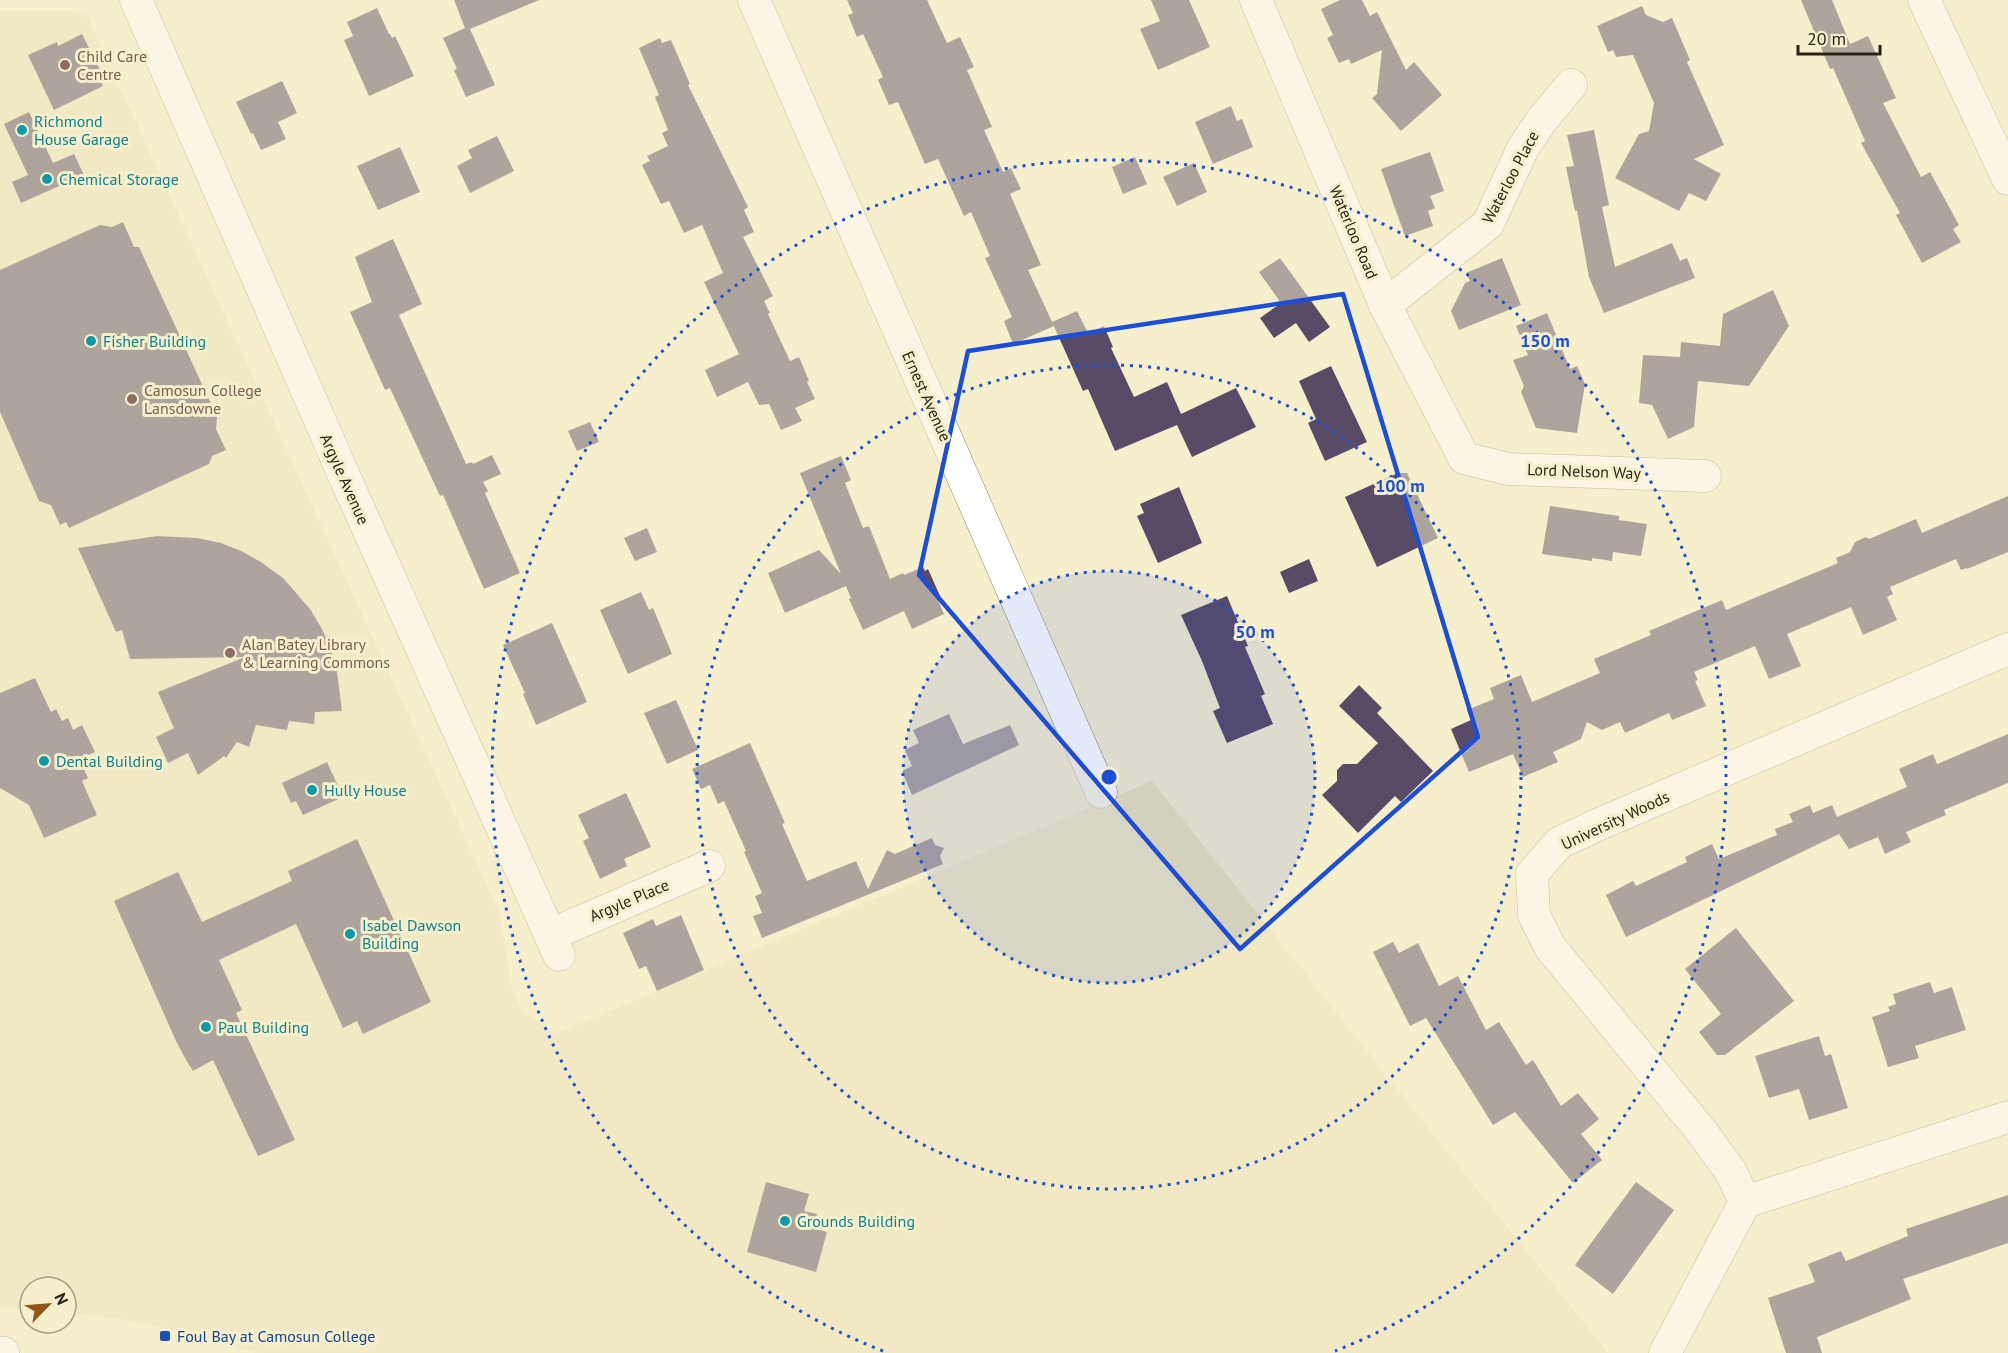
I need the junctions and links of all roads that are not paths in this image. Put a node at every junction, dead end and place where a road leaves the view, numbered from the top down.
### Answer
1 (136, 0) edge
2 (754, 0) edge
3 (1256, 0) edge
4 (1924, 0) edge
5 (1571, 86) dead end
6 (2008, 179) edge
7 (1385, 305) junction
8 (1464, 458) joint
9 (1705, 476) dead end
10 (2008, 649) edge
11 (1101, 792) dead end
12 (709, 866) dead end
13 (554, 945) joint
14 (2008, 1117) edge
15 (1745, 1202) junction
16 (1665, 1353) edge

1 - 13 street, Argyle Avenue
2 - 11 street, Ernest Avenue
3 - 7 street, Waterloo Road
4 - 6 street
5 - 7 street, Waterloo Place
7 - 8 street, Waterloo Road
8 - 9 street, Lord Nelson Way
10 - 15 street, University Woods
12 - 13 street, Argyle Place
14 - 15 street
15 - 16 street

